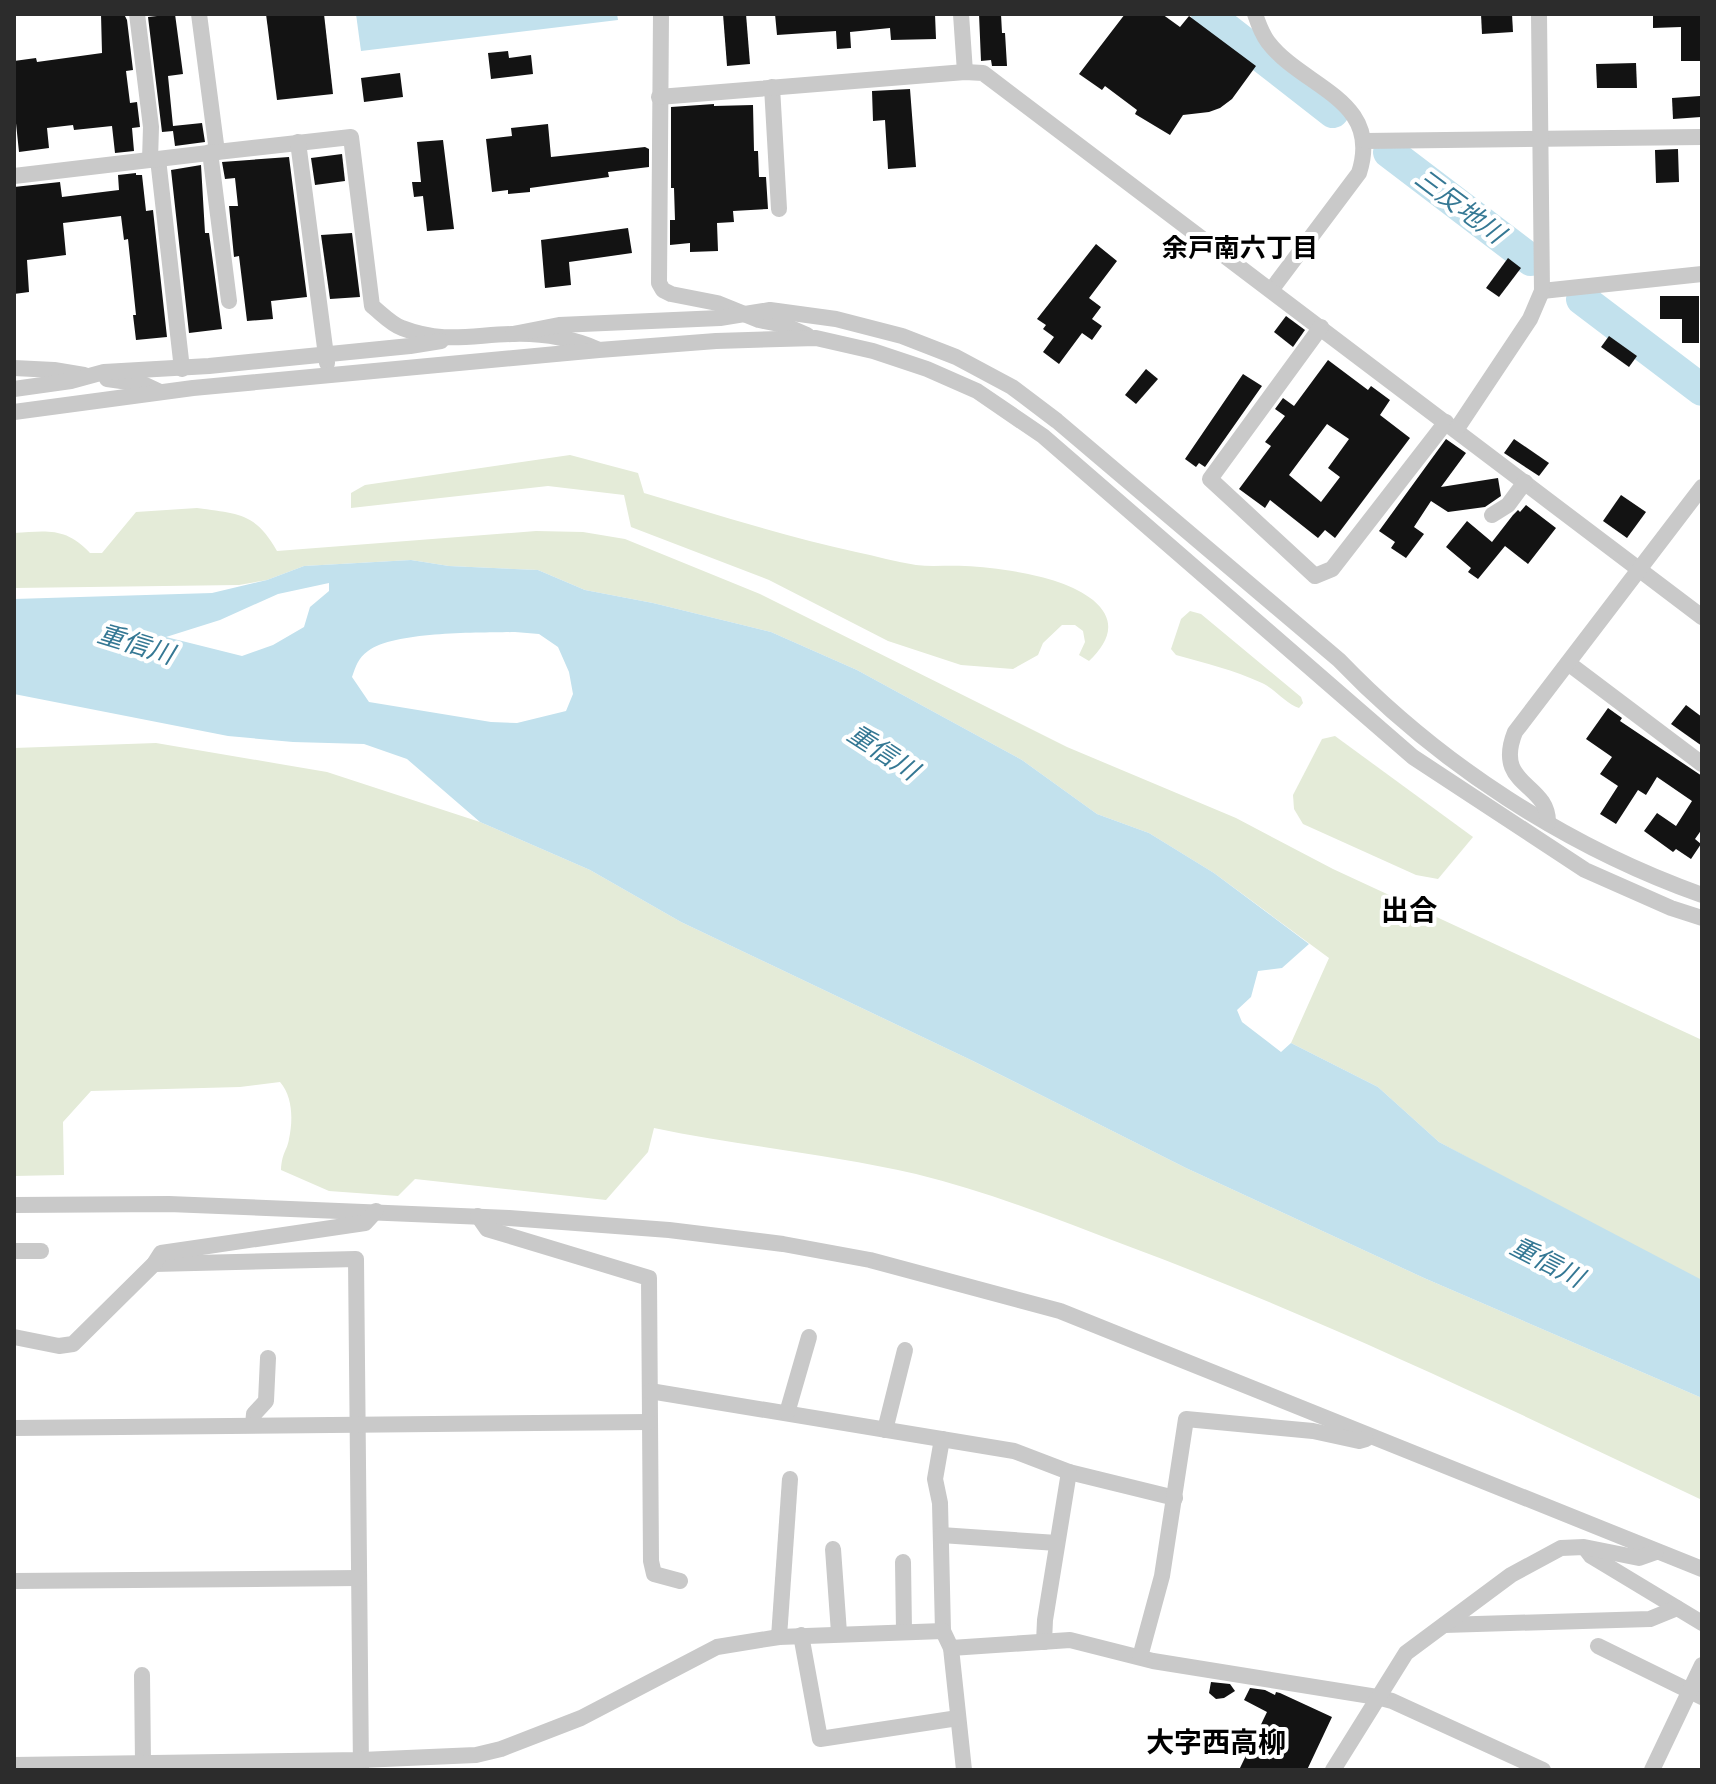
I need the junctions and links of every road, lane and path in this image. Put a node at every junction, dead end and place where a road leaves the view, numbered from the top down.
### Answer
1 (137, 14) edge
2 (199, 14) edge
3 (661, 14) edge
4 (961, 14) edge
5 (1255, 14) edge
6 (1539, 14) edge
7 (965, 72) junction
8 (772, 87) junction
9 (659, 97) junction
10 (1702, 137) edge
11 (1541, 139) junction
12 (1365, 141) junction
13 (298, 142) junction
14 (214, 152) junction
15 (154, 159) junction
16 (14, 176) edge
17 (779, 209) dead end
18 (1702, 274) edge
19 (1272, 289) junction
20 (1542, 291) junction
21 (229, 301) dead end
22 (743, 314) junction
23 (1321, 327) junction
24 (513, 334) junction
25 (816, 338) junction
26 (448, 339) junction
27 (599, 350) junction
28 (326, 354) junction
29 (14, 368) edge
30 (182, 369) junction
31 (86, 375) junction
32 (328, 375) junction
33 (14, 389) edge
34 (160, 392) junction
35 (14, 412) edge
36 (1451, 426) junction
37 (1525, 482) junction
38 (1702, 487) edge
39 (1492, 515) dead end
40 (1638, 568) junction
41 (1702, 617) edge
42 (1568, 663) junction
43 (1702, 764) edge
44 (1548, 823) junction
45 (1585, 870) junction
46 (1651, 877) junction
47 (1702, 895) edge
48 (1702, 918) edge
49 (14, 1205) edge
50 (376, 1211) junction
51 (478, 1216) junction
52 (14, 1251) edge
53 (41, 1251) dead end
54 (154, 1264) junction
55 (14, 1337) edge
56 (809, 1337) dead end
57 (905, 1350) dead end
58 (268, 1358) dead end
59 (650, 1391) junction
60 (787, 1413) junction
61 (649, 1422) junction
62 (357, 1424) junction
63 (253, 1425) junction
64 (14, 1428) edge
65 (885, 1430) junction
66 (1371, 1437) junction
67 (942, 1439) junction
68 (1069, 1472) junction
69 (790, 1479) dead end
70 (1175, 1498) junction
71 (941, 1535) junction
72 (1057, 1543) junction
73 (1584, 1547) junction
74 (833, 1549) dead end
75 (1656, 1552) junction
76 (903, 1562) dead end
77 (1702, 1569) edge
78 (359, 1578) junction
79 (14, 1581) edge
80 (680, 1581) dead end
81 (1677, 1608) junction
82 (1702, 1623) edge
83 (1444, 1625) junction
84 (904, 1631) junction
85 (943, 1631) junction
86 (839, 1633) junction
87 (801, 1635) junction
88 (779, 1637) junction
89 (1044, 1642) junction
90 (1598, 1646) dead end
91 (951, 1648) junction
92 (1140, 1657) junction
93 (1702, 1665) edge
94 (142, 1675) dead end
95 (1696, 1694) edge
96 (1377, 1697) junction
97 (958, 1718) junction
98 (143, 1763) junction
99 (14, 1765) edge
100 (361, 1765) edge
101 (221, 1766) edge
102 (36, 1767) edge
103 (964, 1770) edge
104 (1333, 1770) edge
105 (1543, 1770) edge
106 (1652, 1770) edge

1 - 15 street
2 - 14 street
3 - 9 street
4 - 7 street
5 - 12 street
6 - 11 street
7 - 8 street
7 - 19 street
8 - 9 street
8 - 17 street
9 - 22 street
10 - 11 street
11 - 12 street
11 - 20 street
12 - 19 street
13 - 14 street
13 - 26 street
13 - 28 street
14 - 15 street
14 - 21 street
15 - 16 street
15 - 30 street
18 - 20 street
19 - 23 street
20 - 36 street
22 - 24 street
22 - 25 street
22 - 44 street
23 - 36 street
23 - 36 street
24 - 26 street
24 - 27 street
25 - 27 street
25 - 45 street
26 - 28 street
27 - 32 street
28 - 30 street
28 - 32 street
29 - 31 street
30 - 31 street
31 - 33 street
31 - 34 street
32 - 34 street
34 - 35 street
36 - 37 street
37 - 39 street
37 - 40 street
38 - 40 street
40 - 41 street
40 - 42 street
42 - 43 street
42 - 44 street
44 - 46 street
45 - 46 street
45 - 48 street
46 - 47 street
49 - 50 street
50 - 51 street
50 - 54 street
51 - 59 street
51 - 66 street
52 - 53 street
54 - 55 street
54 - 62 street
56 - 60 street
57 - 65 street
58 - 63 street
59 - 60 street
59 - 61 street
60 - 65 street
61 - 62 street
61 - 80 street
62 - 63 street
62 - 78 street
63 - 64 street
65 - 67 street
66 - 70 street
66 - 75 street
67 - 68 street
67 - 71 street
68 - 70 street
68 - 72 street
69 - 88 street
70 - 92 street
71 - 72 street
71 - 85 street
72 - 89 street
73 - 75 street
73 - 81 street
73 - 83 street
74 - 86 street
75 - 77 street
76 - 84 street
78 - 79 street
78 - 100 street
81 - 82 street
81 - 83 street
83 - 96 street
84 - 85 street
84 - 86 street
85 - 91 street
86 - 87 street
87 - 88 street
87 - 97 street
88 - 100 street
89 - 91 street
89 - 92 street
90 - 95 street
91 - 97 street
92 - 96 street
93 - 95 street
94 - 98 street
95 - 106 street
96 - 104 street
96 - 105 street
97 - 103 street
98 - 101 street
98 - 102 street
99 - 102 street
100 - 101 street

